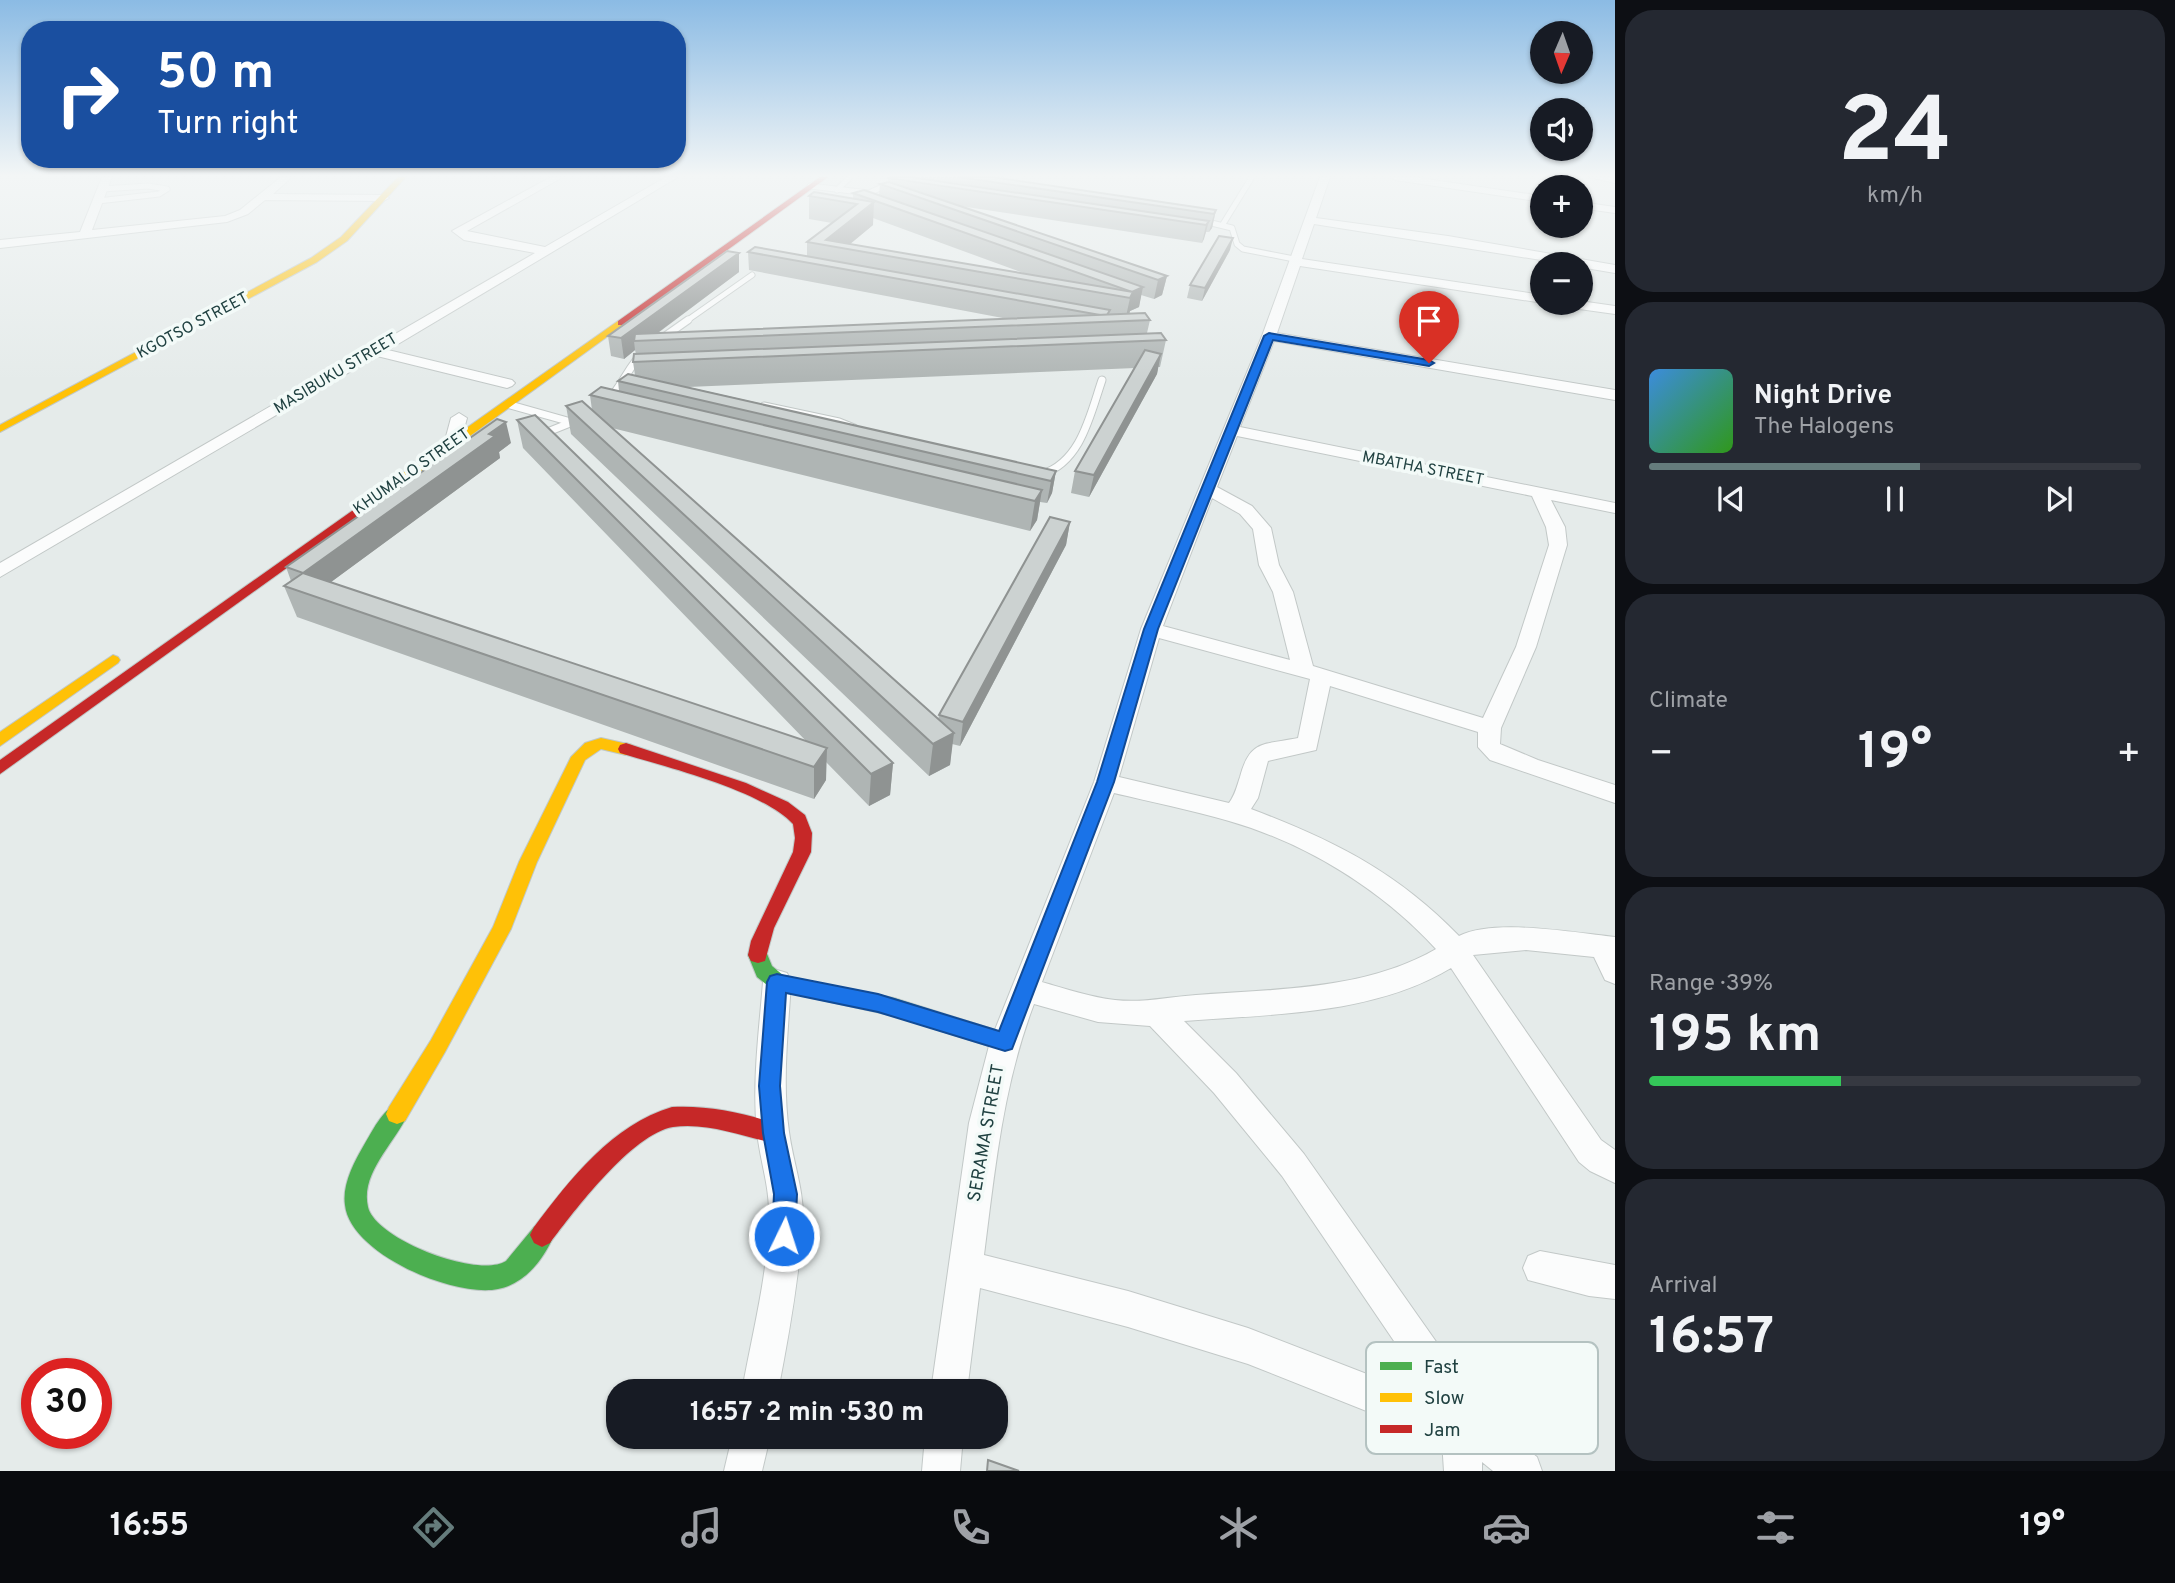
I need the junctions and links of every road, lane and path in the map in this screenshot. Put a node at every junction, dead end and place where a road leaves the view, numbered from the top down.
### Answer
1 (335, 246) edge
2 (516, 246) edge
3 (555, 246) edge
4 (705, 246) edge
5 (719, 246) edge
6 (1240, 246) edge
7 (1299, 246) edge
8 (1481, 246) edge
9 (546, 251) junction
10 (1294, 260) junction
11 (1615, 269) edge
12 (664, 272) dead end
13 (752, 275) dead end
14 (1530, 297) edge
15 (1593, 307) edge
16 (1615, 310) edge
17 (1269, 336) junction
18 (374, 351) junction
19 (513, 379) joint
20 (1101, 380) dead end
21 (619, 390) junction
22 (631, 391) edge
23 (1615, 395) edge
24 (488, 397) dead end
25 (507, 404) junction
26 (602, 405) edge
27 (754, 405) edge
28 (464, 414) joint
29 (584, 418) edge
30 (570, 422) junction
31 (0, 429) edge
32 (1230, 430) junction
33 (436, 433) dead end
34 (866, 434) edge
35 (534, 437) edge
36 (452, 444) junction
37 (1032, 475) edge
38 (1207, 488) junction
39 (1539, 492) junction
40 (1615, 508) edge
41 (0, 571) edge
42 (1151, 629) junction
43 (122, 654) dead end
44 (1312, 673) junction
45 (1490, 728) junction
46 (0, 740) edge
47 (0, 768) edge
48 (1106, 782) junction
49 (1615, 794) edge
50 (1236, 813) junction
51 (1454, 949) junction
52 (1611, 956) edge
53 (777, 982) junction
54 (1025, 989) junction
55 (1157, 1013) junction
56 (1005, 1042) junction
57 (774, 1133) junction
58 (1615, 1167) edge
59 (964, 1267) junction
60 (1540, 1268) dead end
61 (1615, 1282) edge
62 (1410, 1342) edge
63 (762, 1379) edge
64 (950, 1379) edge
65 (1366, 1392) edge
66 (748, 1449) edge
67 (943, 1449) edge
68 (1499, 1454) edge
69 (743, 1471) edge
70 (941, 1471) edge
71 (1523, 1471) edge

1 - 31 street, KGOTSO STREET
2 - 9 street
3 - 9 street, MASIBUKU STREET
4 - 12 street, KHUMALO STREET
5 - 25 street, KHUMALO STREET
6 - 10 lane
7 - 10 street, SERAMA STREET
8 - 11 street
9 - 18 street, MASIBUKU STREET
10 - 14 street
10 - 17 street, SERAMA STREET
13 - 21 lane
15 - 16 street
17 - 23 street
17 - 32 street, SERAMA STREET
18 - 19 street
18 - 41 street, MASIBUKU STREET
19 - 24 street
20 - 37 lane
21 - 22 lane
21 - 26 lane
25 - 30 lane
25 - 36 street, KHUMALO STREET
27 - 34 lane
28 - 33 street, KHUMALO STREET
28 - 36 street
29 - 30 lane
30 - 35 lane
32 - 38 street, SERAMA STREET
32 - 39 street, MBATHA STREET
36 - 47 street, KHUMALO STREET
38 - 42 street, SERAMA STREET
38 - 44 street
39 - 40 street, MBATHA STREET
39 - 45 street
42 - 44 street
42 - 48 street, SERAMA STREET
43 - 46 street
44 - 45 street
44 - 50 street
45 - 49 street
48 - 50 street
48 - 54 street, SERAMA STREET
50 - 51 street
51 - 52 street
51 - 55 street
51 - 58 street
53 - 56 street
53 - 57 street
53 - 57 street
54 - 55 street
54 - 56 street, SERAMA STREET
55 - 62 street
56 - 59 street, SERAMA STREET
57 - 63 street
59 - 64 street, SERAMA STREET
59 - 65 street
60 - 61 street
66 - 69 street
67 - 70 street
68 - 71 street

